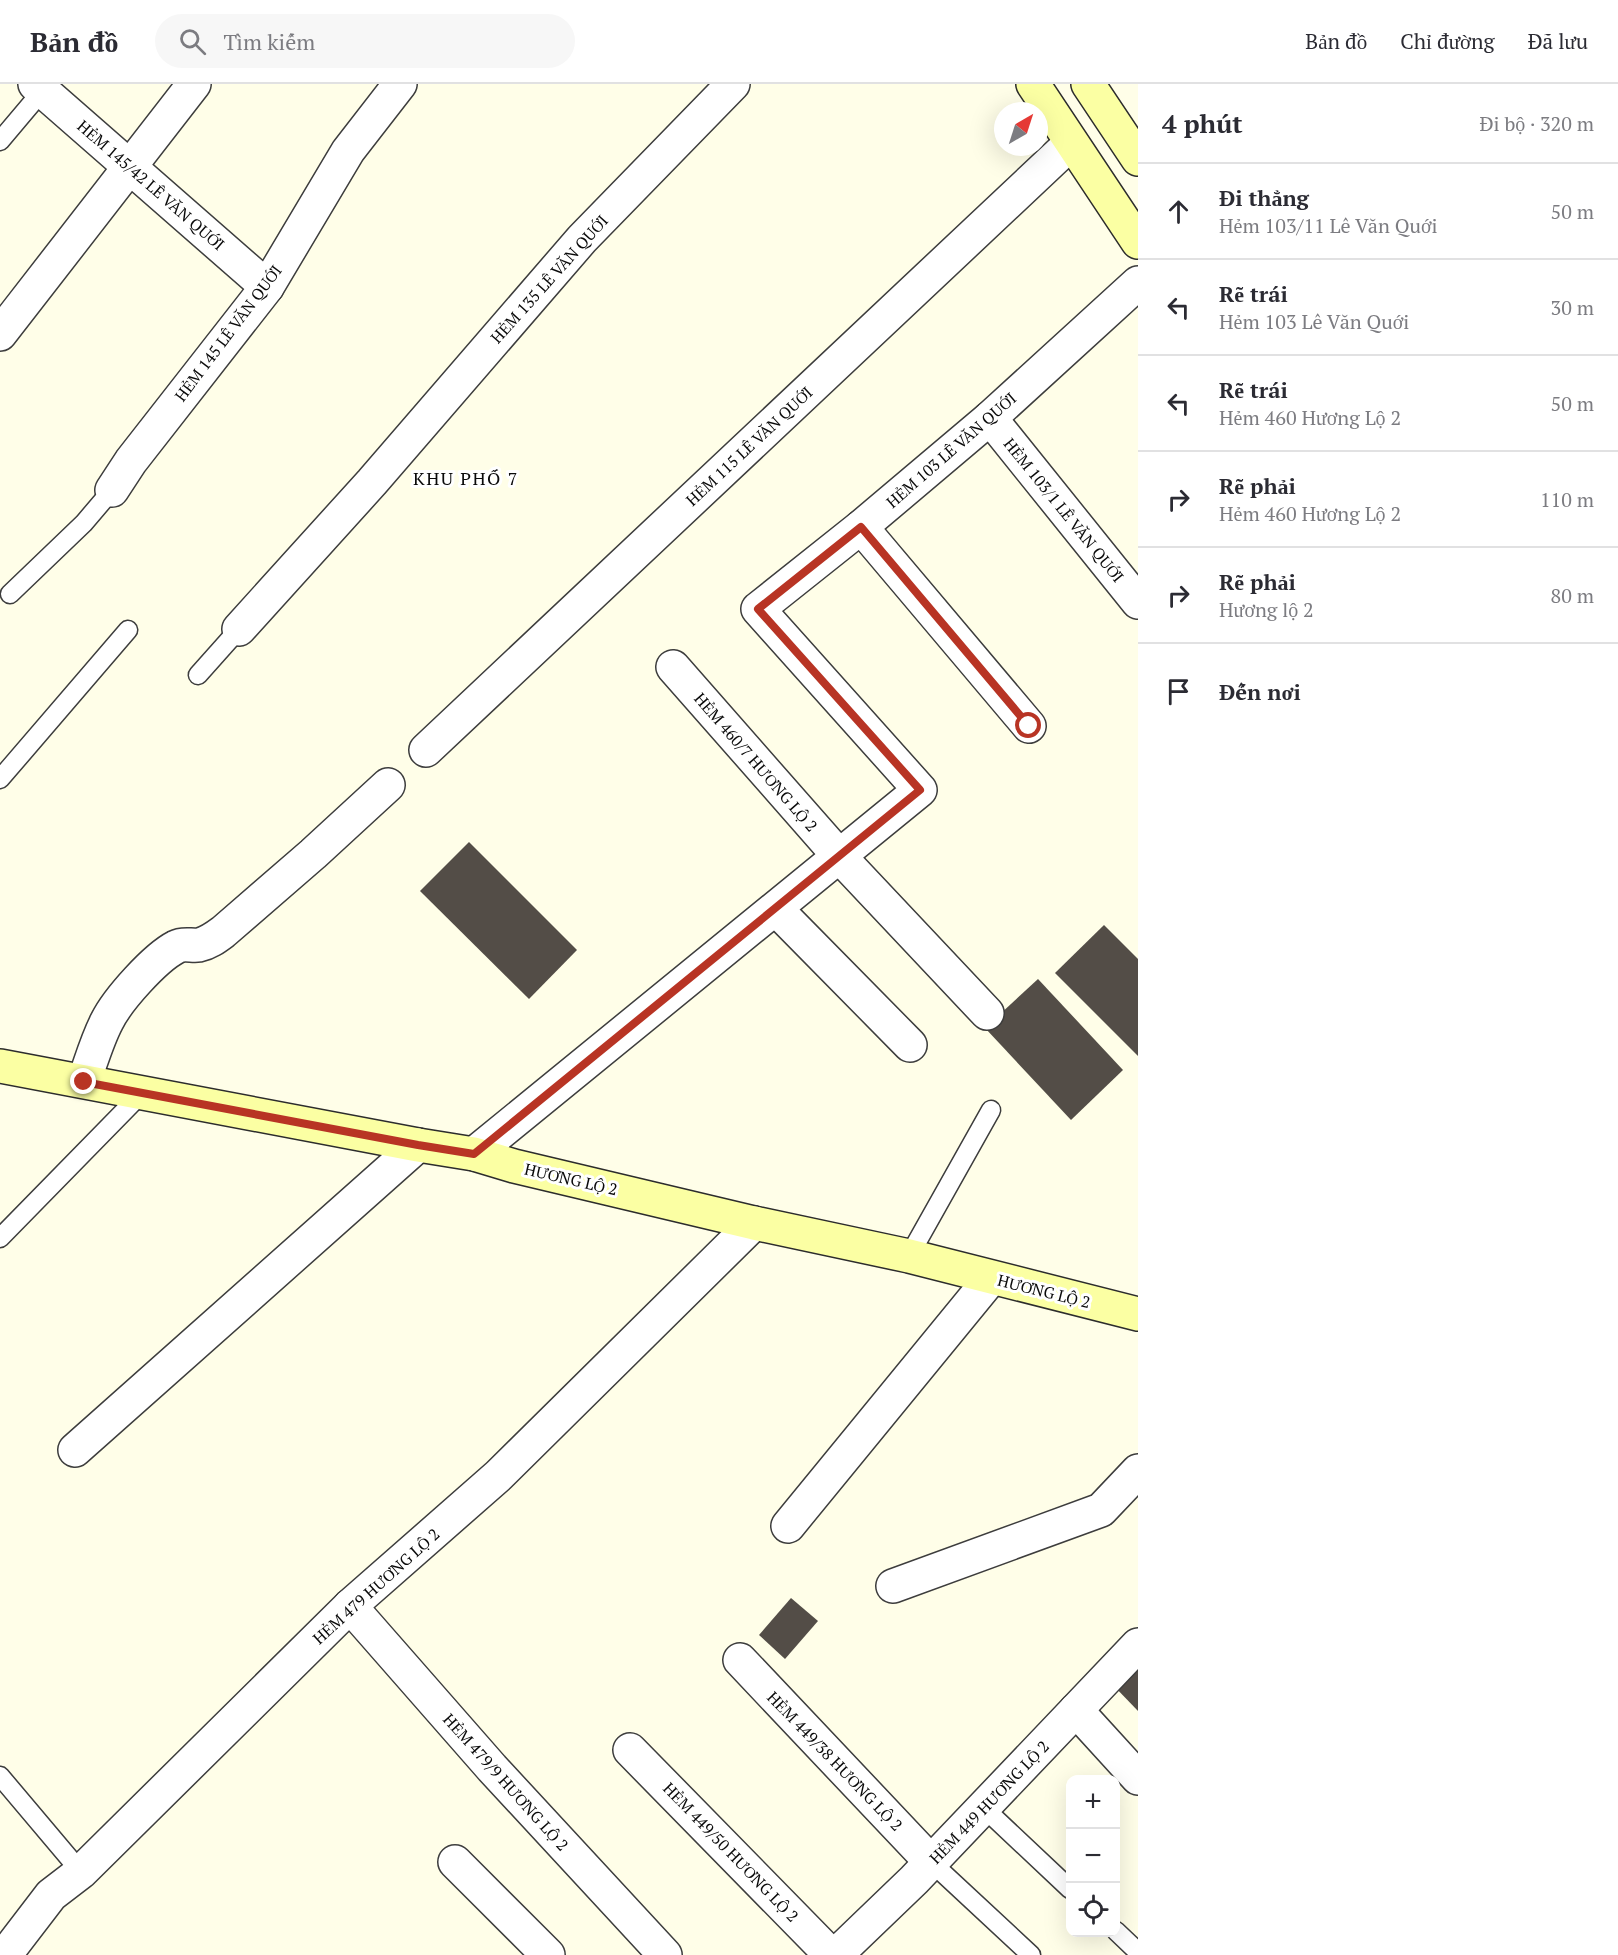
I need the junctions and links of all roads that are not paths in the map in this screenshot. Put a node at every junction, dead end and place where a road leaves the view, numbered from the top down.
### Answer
1 (194, 84) edge
2 (400, 84) edge
3 (733, 84) edge
4 (1033, 84) edge
5 (1088, 84) edge
6 (39, 87) edge
7 (0, 141) edge
8 (1071, 143) junction
9 (1138, 159) edge
10 (130, 166) junction
11 (1138, 242) edge
12 (1138, 283) edge
13 (267, 286) junction
14 (0, 334) edge
15 (990, 418) junction
16 (112, 490) joint
17 (861, 527) junction
18 (10, 594) dead end
19 (1138, 602) edge
20 (239, 629) joint
21 (128, 630) dead end
22 (673, 667) dead end
23 (198, 675) dead end
24 (1029, 726) dead end
25 (426, 750) dead end
26 (0, 779) edge
27 (388, 785) dead end
28 (840, 857) junction
29 (776, 909) junction
30 (987, 1013) dead end
31 (909, 1045) dead end
32 (0, 1066) edge
33 (84, 1082) junction
34 (142, 1093) junction
35 (991, 1110) dead end
36 (418, 1145) junction
37 (474, 1154) junction
38 (754, 1223) junction
39 (0, 1238) edge
40 (909, 1256) junction
41 (991, 1278) junction
42 (1138, 1314) edge
43 (75, 1450) dead end
44 (1138, 1471) edge
45 (788, 1526) dead end
46 (894, 1586) dead end
47 (350, 1606) junction
48 (1138, 1645) edge
49 (740, 1660) dead end
50 (1076, 1710) junction
51 (630, 1750) dead end
52 (0, 1776) edge
53 (1138, 1779) edge
54 (984, 1808) junction
55 (455, 1862) dead end
56 (931, 1862) junction
57 (81, 1872) junction
58 (1066, 1884) edge
59 (1120, 1937) edge
60 (1130, 1951) edge
61 (4, 1955) edge
62 (548, 1955) edge
63 (665, 1955) edge
64 (831, 1955) edge
65 (836, 1955) edge
66 (1031, 1955) edge

1 - 10 street
2 - 13 street, HẺM 145 LÊ VĂN QUỚI
3 - 20 street, HẺM 135 LÊ VĂN QUỚI
4 - 8 main road
5 - 9 main road
6 - 7 lane
6 - 10 street, HẺM 145/42 LÊ VĂN QUỚI
8 - 11 main road
8 - 25 street, HẺM 115 LÊ VĂN QUỚI
10 - 13 street, HẺM 145/42 LÊ VĂN QUỚI
10 - 14 street
12 - 15 street, HẺM 103 LÊ VĂN QUỚI
13 - 16 street, HẺM 145 LÊ VĂN QUỚI
15 - 17 street, HẺM 103 LÊ VĂN QUỚI
15 - 19 street, HẺM 103/1 LÊ VĂN QUỚI
16 - 18 lane
17 - 24 street
17 - 28 street, HẺM 103 LÊ VĂN QUỚI
20 - 23 lane
21 - 26 lane
22 - 28 street, HẺM 460/7 HƯƠNG LỘ 2
27 - 33 street
28 - 29 street
28 - 30 street, HẺM 460/7 HƯƠNG LỘ 2
29 - 31 street
29 - 37 street
32 - 33 main road, HƯƠNG LỘ 2
33 - 34 main road, HƯƠNG LỘ 2
34 - 36 main road, HƯƠNG LỘ 2
34 - 39 lane
35 - 40 lane
36 - 37 main road, HƯƠNG LỘ 2
36 - 43 street
37 - 38 main road, HƯƠNG LỘ 2
38 - 40 main road, HƯƠNG LỘ 2
38 - 47 street, HẺM 479 HƯƠNG LỘ 2
40 - 41 main road, HƯƠNG LỘ 2
41 - 42 main road, HƯƠNG LỘ 2
41 - 45 street
44 - 46 street
47 - 57 street, HẺM 479 HƯƠNG LỘ 2
47 - 63 street, HẺM 479/9 HƯƠNG LỘ 2
48 - 50 street, HẺM 449 HƯƠNG LỘ 2
49 - 56 street, HẺM 449/38 HƯƠNG LỘ 2
50 - 53 street
50 - 54 street, HẺM 449 HƯƠNG LỘ 2
51 - 64 street, HẺM 449/50 HƯƠNG LỘ 2
52 - 57 lane
54 - 56 street, HẺM 449 HƯƠNG LỘ 2
54 - 58 lane
55 - 62 street
56 - 65 street, HẺM 449 HƯƠNG LỘ 2
56 - 66 lane
57 - 61 street, HẺM 479 HƯƠNG LỘ 2
59 - 60 lane

